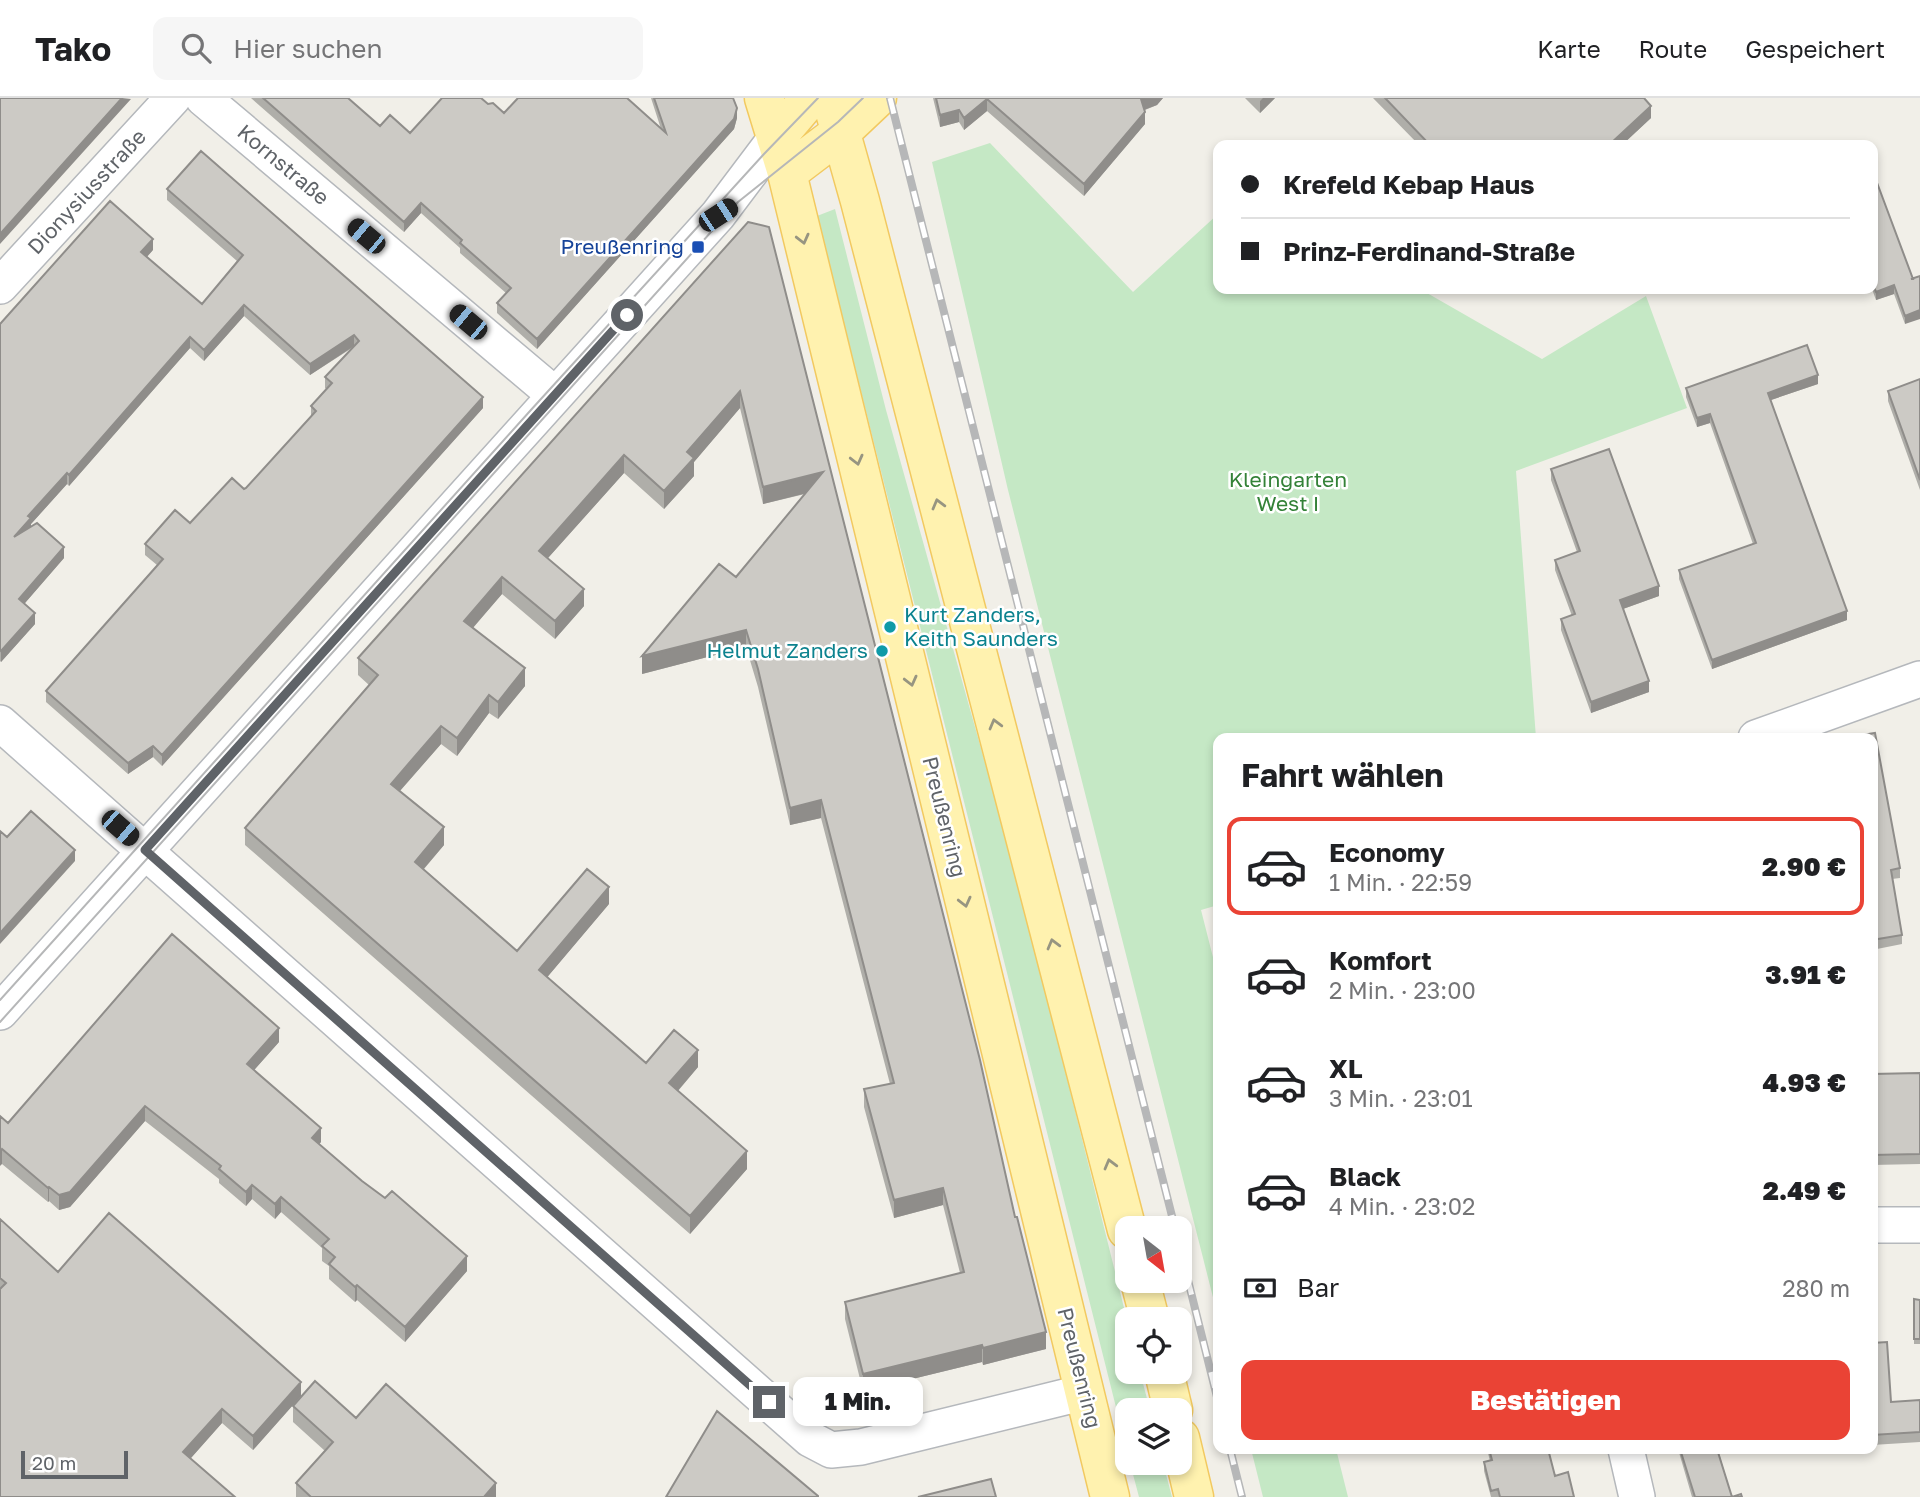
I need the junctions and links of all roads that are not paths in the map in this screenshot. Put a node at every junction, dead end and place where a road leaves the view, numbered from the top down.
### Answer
1 (173, 98) edge
2 (203, 98) edge
3 (764, 98) edge
4 (810, 98) edge
5 (877, 98) edge
6 (836, 115) edge
7 (781, 155) junction
8 (0, 286) edge
9 (555, 395) junction
10 (1920, 679) edge
11 (0, 723) edge
12 (1770, 733) edge
13 (145, 850) junction
14 (0, 1012) edge
15 (1123, 1216) edge
16 (1920, 1225) edge
17 (1878, 1226) edge
18 (1085, 1392) junction
19 (1627, 1454) edge
20 (1189, 1475) edge
21 (1110, 1497) edge
22 (1194, 1497) edge
23 (1637, 1497) edge

1 - 8 street, Dionysiusstraße
2 - 9 street, Kornstraße
3 - 7 main road, Preußenring
4 - 7 main road
5 - 6 main road
6 - 7 main road
15 -> 6 main road
7 - 9 street
7 -> 18 main road, Preußenring
9 - 13 street
10 - 12 street
11 - 13 street
13 - 14 street
13 - 18 street
16 - 17 street
18 - 21 main road, Preußenring
19 - 23 street
20 - 22 main road

